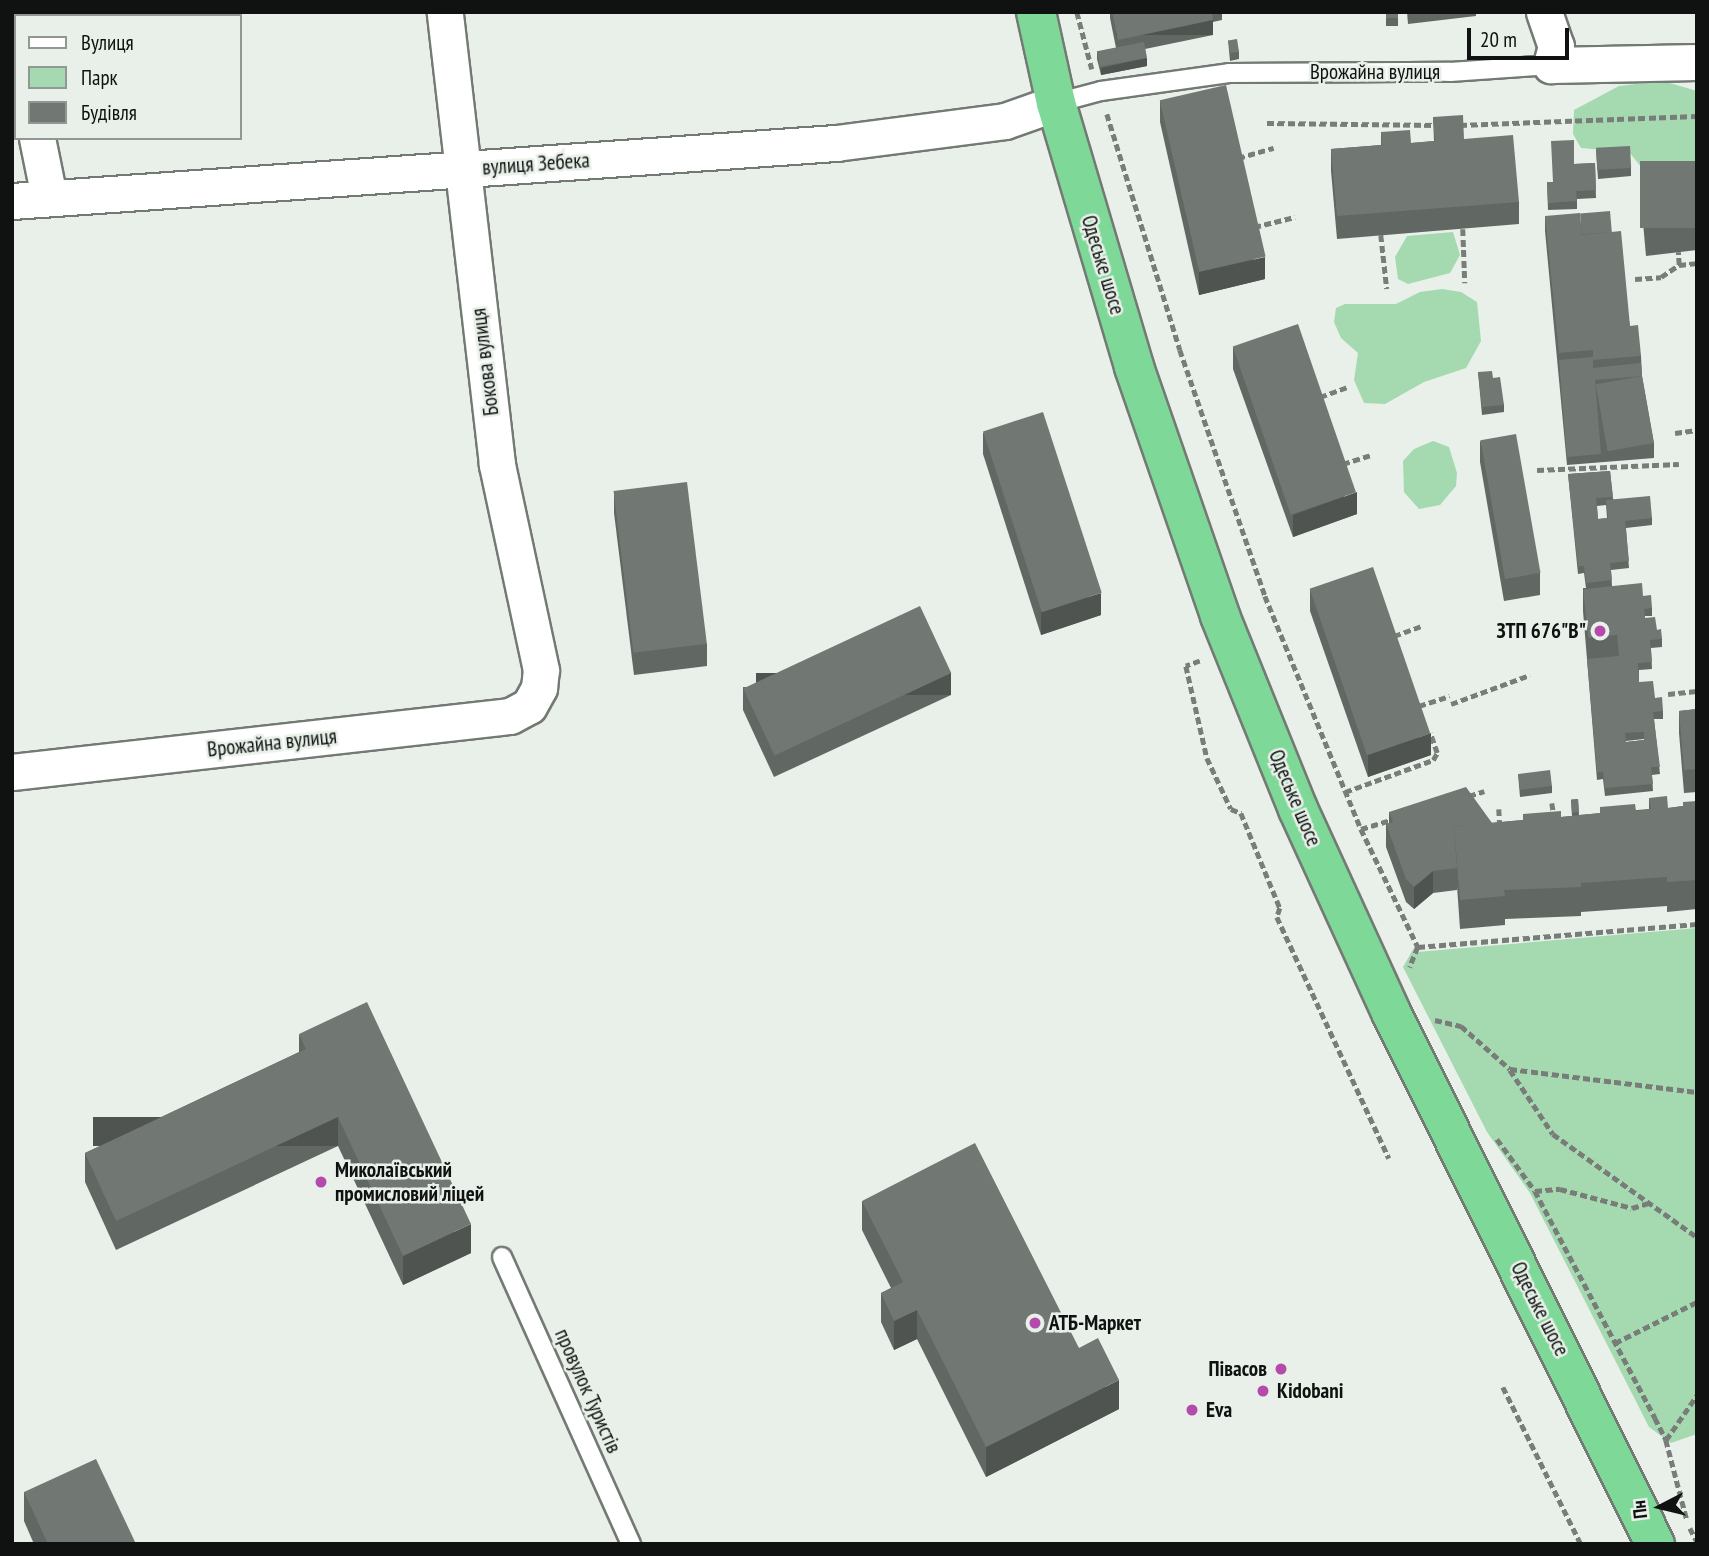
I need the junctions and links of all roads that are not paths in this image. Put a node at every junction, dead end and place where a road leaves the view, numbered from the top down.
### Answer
1 (444, 12) edge
2 (1036, 12) edge
3 (1544, 12) edge
4 (1697, 62) edge
5 (1551, 65) junction
6 (1056, 103) junction
7 (37, 140) edge
8 (462, 169) junction
9 (49, 197) junction
10 (12, 201) edge
11 (529, 706) joint
12 (12, 772) edge
13 (502, 1257) dead end
14 (631, 1544) edge
15 (1656, 1544) edge

1 - 8 street, Бокова вулиця
2 - 6 highway, Одеське шосе
3 - 5 street
4 - 5 street, Врожайна вулиця
5 - 6 lane, Врожайна вулиця
6 - 8 street, вулиця Зебека
6 - 15 highway, Одеське шосе
7 - 9 street
8 - 9 street, вулиця Зебека
8 - 11 street, Бокова вулиця
9 - 10 street, вулиця Зебека
11 - 12 street, Врожайна вулиця
13 - 14 lane, провулок Туристів

